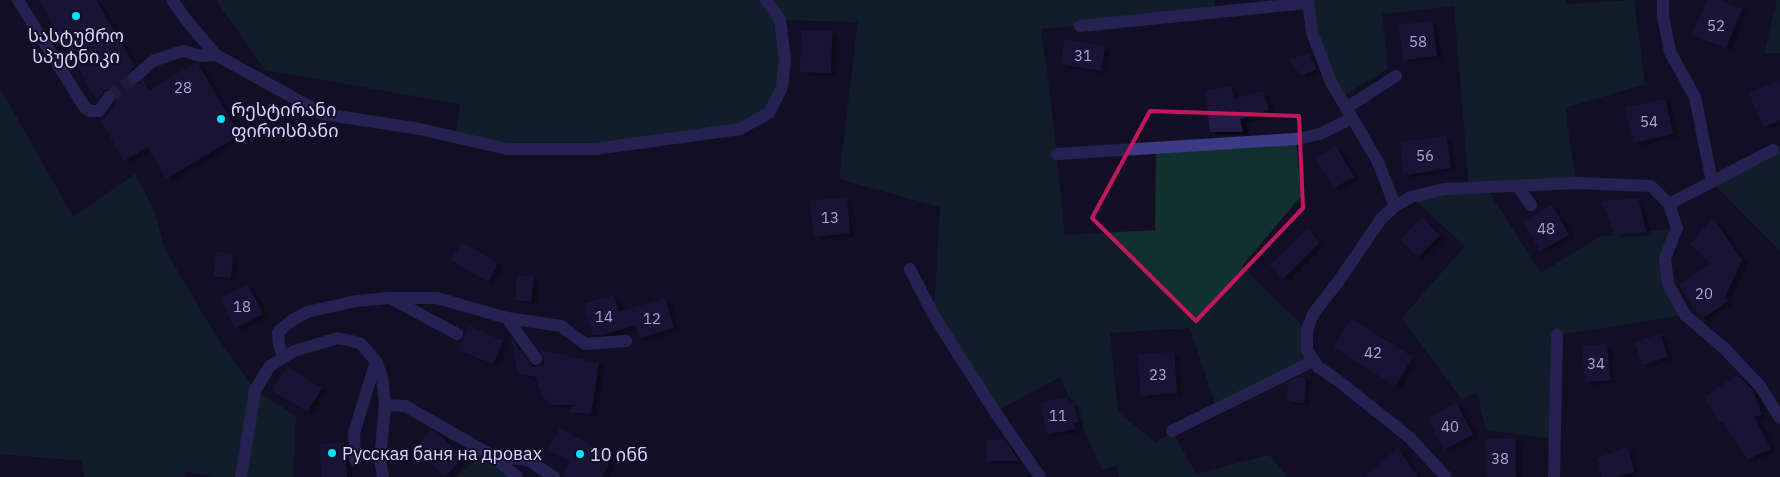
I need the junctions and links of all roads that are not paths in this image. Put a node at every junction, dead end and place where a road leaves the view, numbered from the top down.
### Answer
1 (18, 0) edge
2 (172, 0) edge
3 (766, 0) edge
4 (1663, 0) edge
5 (1308, 2) edge
6 (1080, 26) dead end
7 (216, 55) junction
8 (1396, 76) dead end
9 (135, 78) tunnel mouth
10 (109, 97) tunnel mouth
11 (1349, 113) junction
12 (1773, 150) dead end
13 (1057, 154) dead end
14 (1712, 182) junction
15 (1517, 186) junction
16 (1669, 204) junction
17 (1531, 205) dead end
18 (1395, 206) junction
19 (910, 269) dead end
20 (390, 298) junction
21 (507, 318) junction
22 (457, 334) dead end
23 (1557, 335) dead end
24 (626, 341) dead end
25 (283, 356) junction
26 (536, 359) dead end
27 (376, 361) junction
28 (1314, 361) junction
29 (385, 406) junction
30 (1780, 418) edge
31 (1172, 431) dead end
32 (493, 456) junction
33 (355, 460) dead end
34 (241, 477) edge
35 (383, 477) edge
36 (517, 477) edge
37 (554, 477) edge
38 (1040, 477) edge
39 (1446, 477) edge
40 (1554, 477) edge

1 - 10 street
2 - 7 street
3 - 7 street
4 - 14 street
5 - 6 street
5 - 11 street
7 - 9 street
8 - 11 street
11 - 13 street
11 - 18 street
12 - 14 street
14 - 16 street
15 - 16 street
15 - 17 street
15 - 18 street
16 - 30 street
18 - 28 street
19 - 38 street
20 - 21 street
20 - 22 street
20 - 25 street
21 - 24 street
21 - 26 street
23 - 40 street
25 - 27 street
25 - 34 street
27 - 29 street
27 - 33 street
28 - 31 street
28 - 39 street
29 - 32 street
29 - 35 street
32 - 36 street
32 - 37 street

